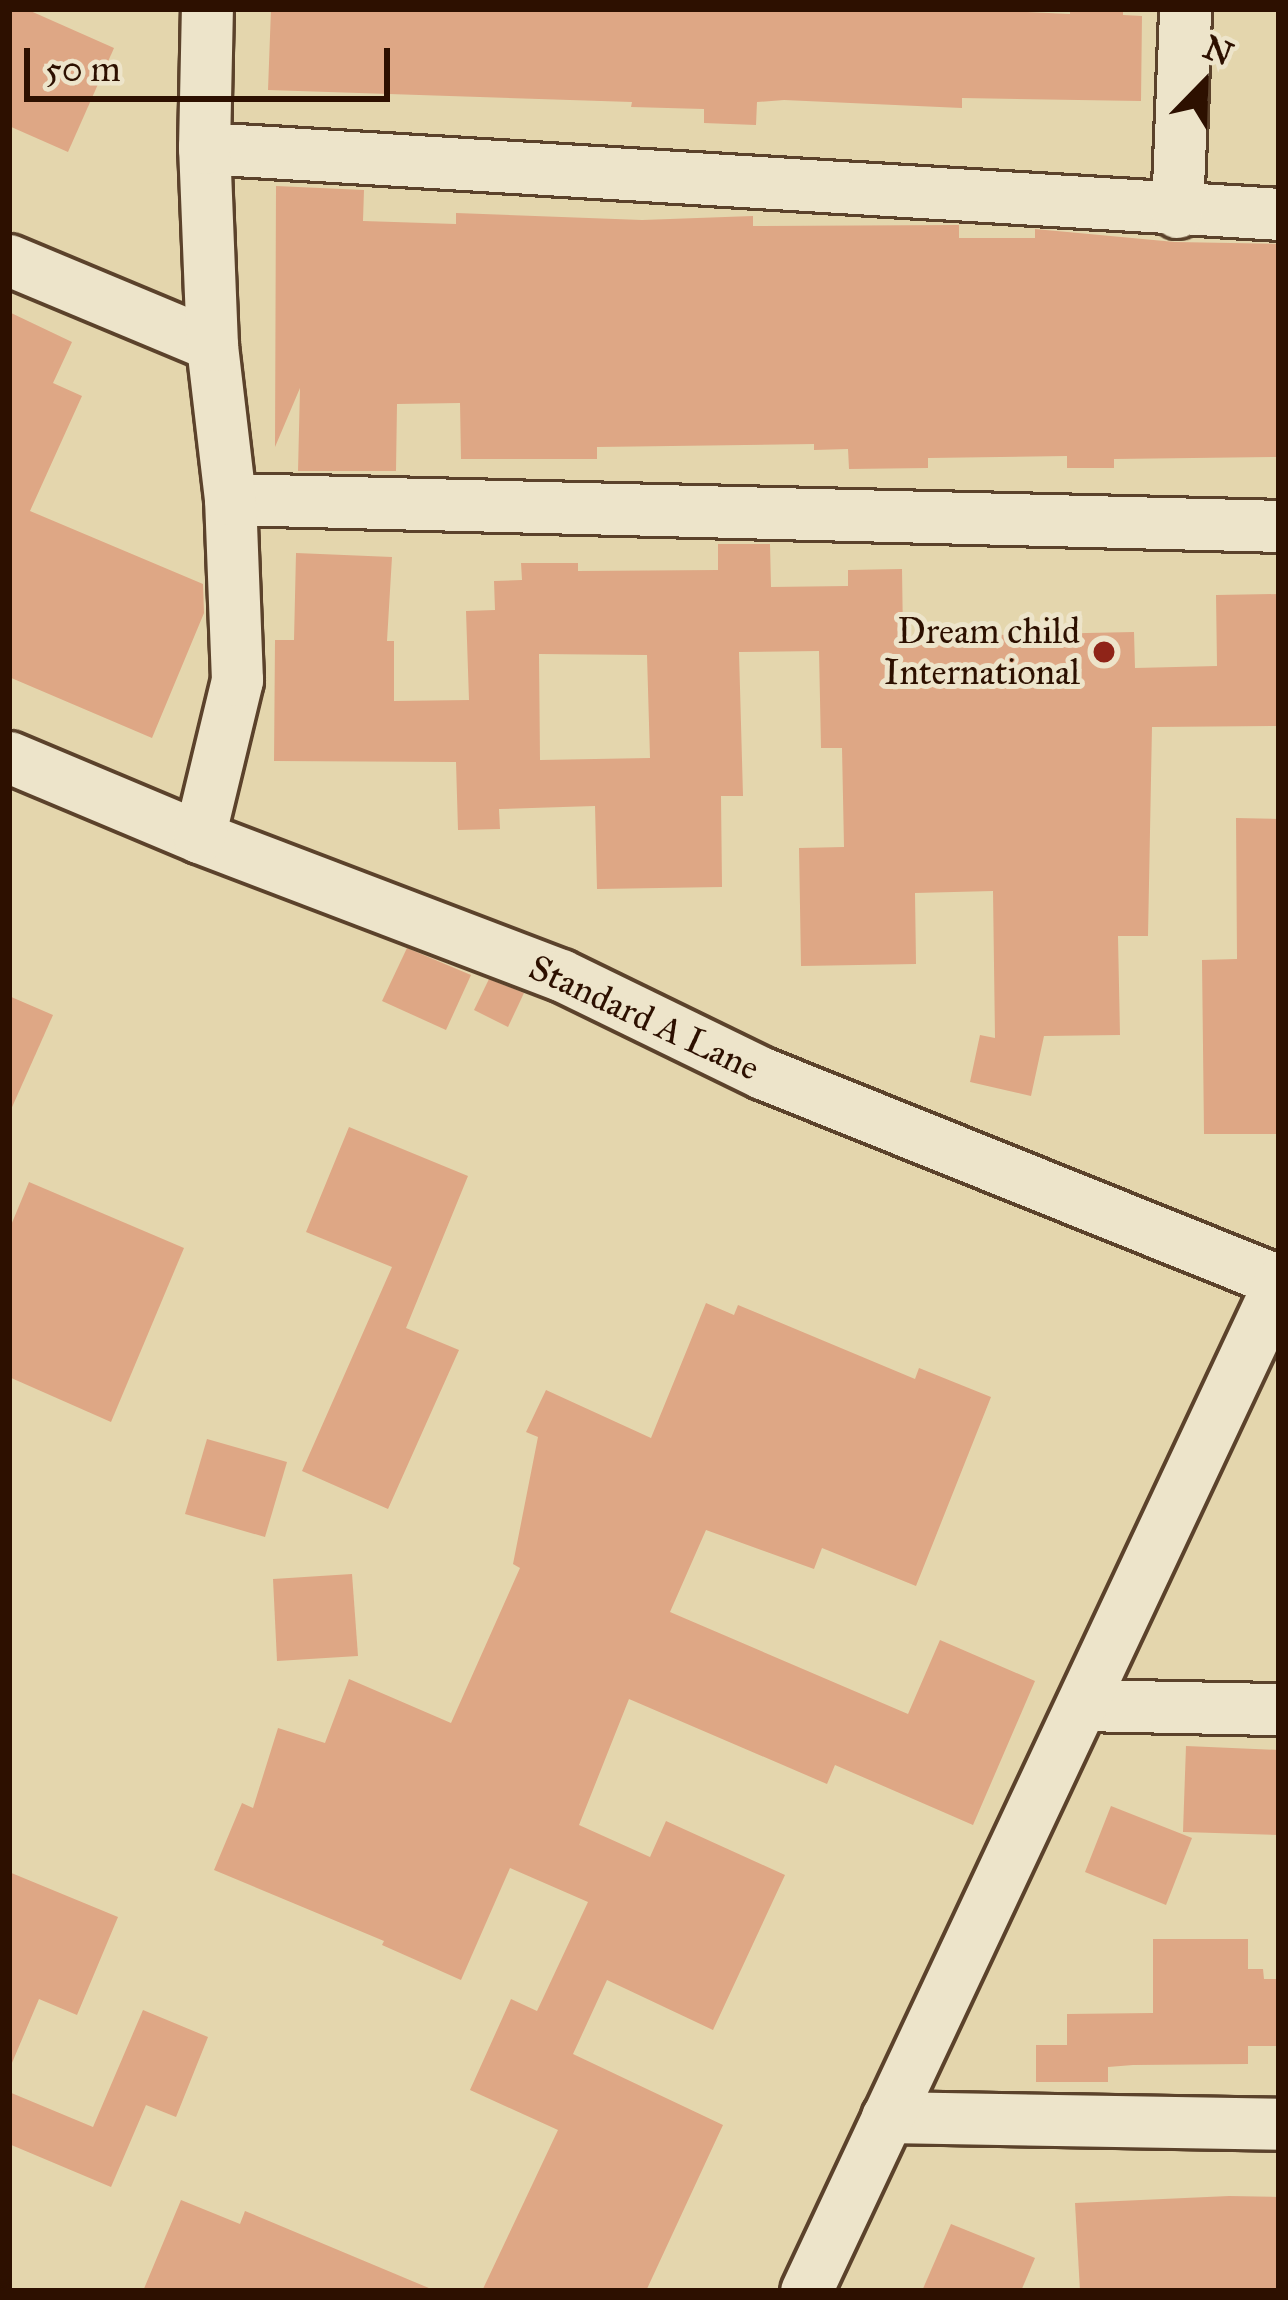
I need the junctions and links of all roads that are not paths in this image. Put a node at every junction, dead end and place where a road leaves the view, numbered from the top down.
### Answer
1 (207, 9) edge
2 (1184, 9) edge
3 (204, 148) junction
4 (1177, 212) junction
5 (1279, 214) edge
6 (9, 260) edge
7 (212, 344) junction
8 (230, 499) junction
9 (1279, 526) edge
10 (9, 757) edge
11 (199, 837) junction
12 (1279, 1282) edge
13 (1082, 1705) junction
14 (1279, 1709) edge
15 (887, 2116) junction
16 (1279, 2123) edge
17 (806, 2291) edge

1 - 3 street
2 - 4 street
3 - 4 street
3 - 7 street
4 - 5 street
6 - 7 street
7 - 8 street
8 - 9 street
8 - 11 street
10 - 11 street, Standard A Lane
11 - 12 street, Standard A Lane
12 - 13 street
13 - 14 street
13 - 15 street
15 - 16 street
15 - 17 street

